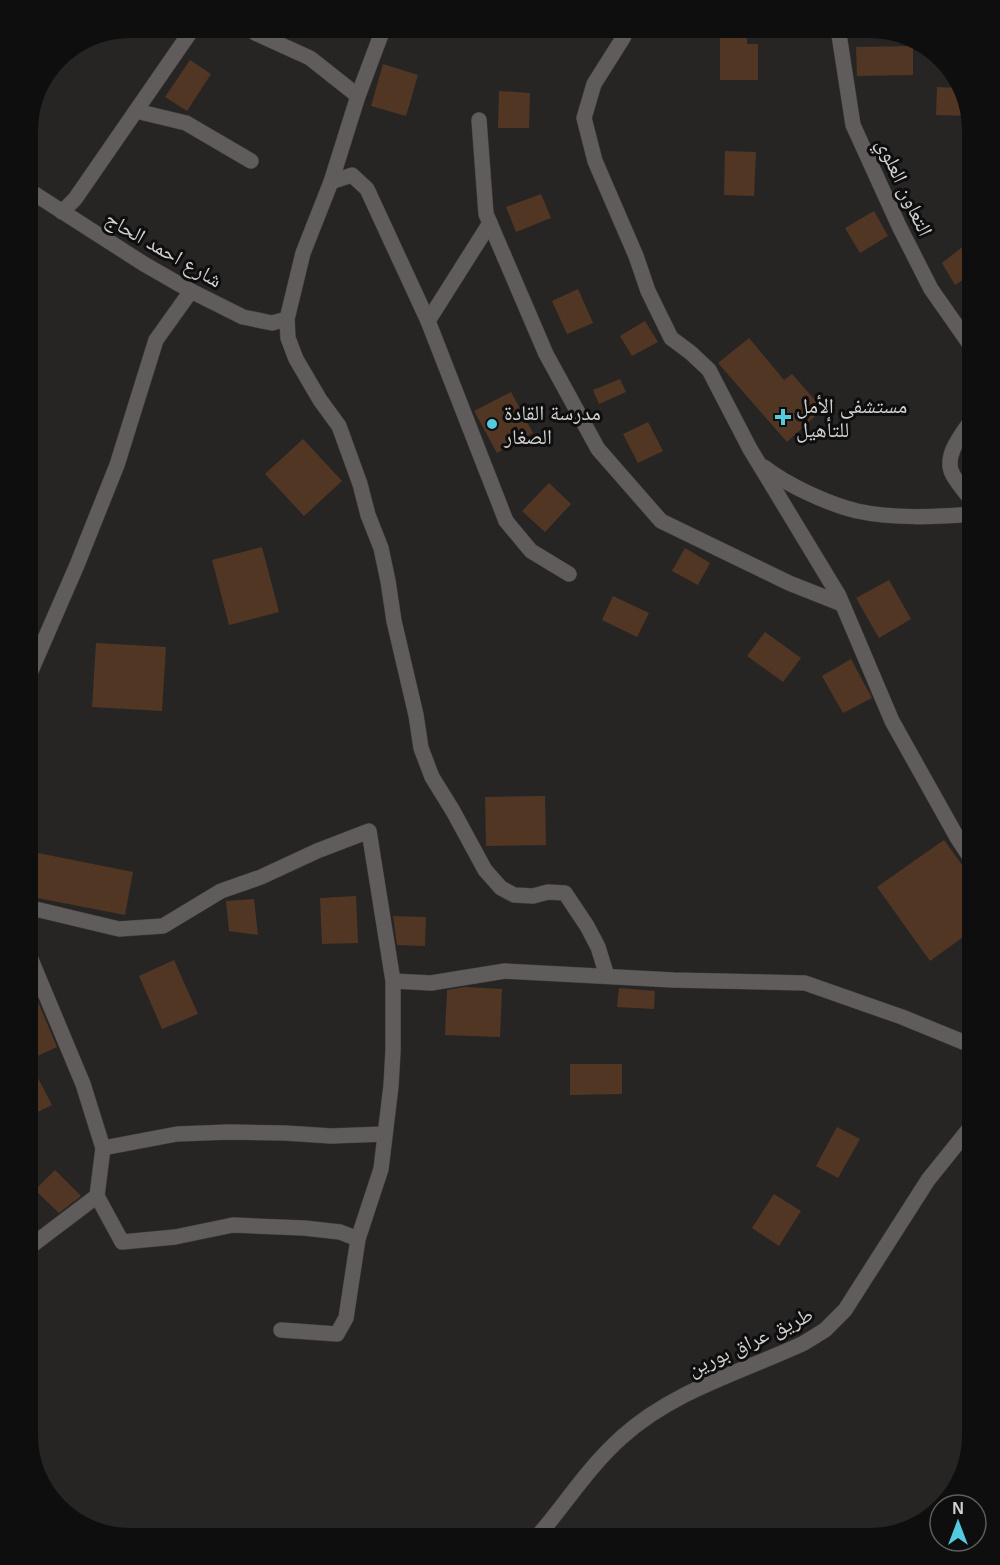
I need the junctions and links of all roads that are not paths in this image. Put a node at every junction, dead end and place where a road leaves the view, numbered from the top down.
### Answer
1 (187, 37) edge
2 (264, 37) edge
3 (380, 37) edge
4 (623, 38) edge
5 (839, 38) edge
6 (358, 96) junction
7 (136, 111) junction
8 (479, 120) dead end
9 (251, 161) dead end
10 (331, 182) junction
11 (38, 196) edge
12 (62, 212) junction
13 (490, 223) junction
14 (190, 291) junction
15 (287, 319) junction
16 (428, 321) junction
17 (962, 333) edge
18 (962, 434) edge
19 (757, 462) junction
20 (962, 488) edge
21 (962, 515) edge
22 (569, 574) dead end
23 (842, 604) junction
24 (38, 656) edge
25 (962, 845) edge
26 (37, 909) edge
27 (37, 975) edge
28 (607, 976) junction
29 (393, 981) junction
30 (962, 1042) edge
31 (385, 1134) junction
32 (962, 1138) edge
33 (103, 1148) junction
34 (98, 1196) junction
35 (358, 1239) junction
36 (37, 1241) edge
37 (281, 1330) dead end
38 (544, 1528) edge

1 - 7 street
2 - 6 street
3 - 6 street
4 - 19 street
5 - 17 street, التعاون العلوي
6 - 10 street
7 - 9 street
7 - 12 street
8 - 13 street
10 - 15 street
10 - 16 street
11 - 12 street, شارع احمد الحاج
12 - 14 street, شارع احمد الحاج
13 - 16 street
13 - 23 street
14 - 15 street, شارع احمد الحاج
14 - 24 street
15 - 28 street
16 - 22 street
18 - 20 street
19 - 21 street
19 - 23 street
23 - 25 street
26 - 29 street
27 - 33 street
28 - 29 street
28 - 30 street
29 - 31 street
31 - 33 street
31 - 35 street
32 - 38 street, طريق عراق بورين
33 - 34 street
34 - 35 street
34 - 36 street
35 - 37 street

